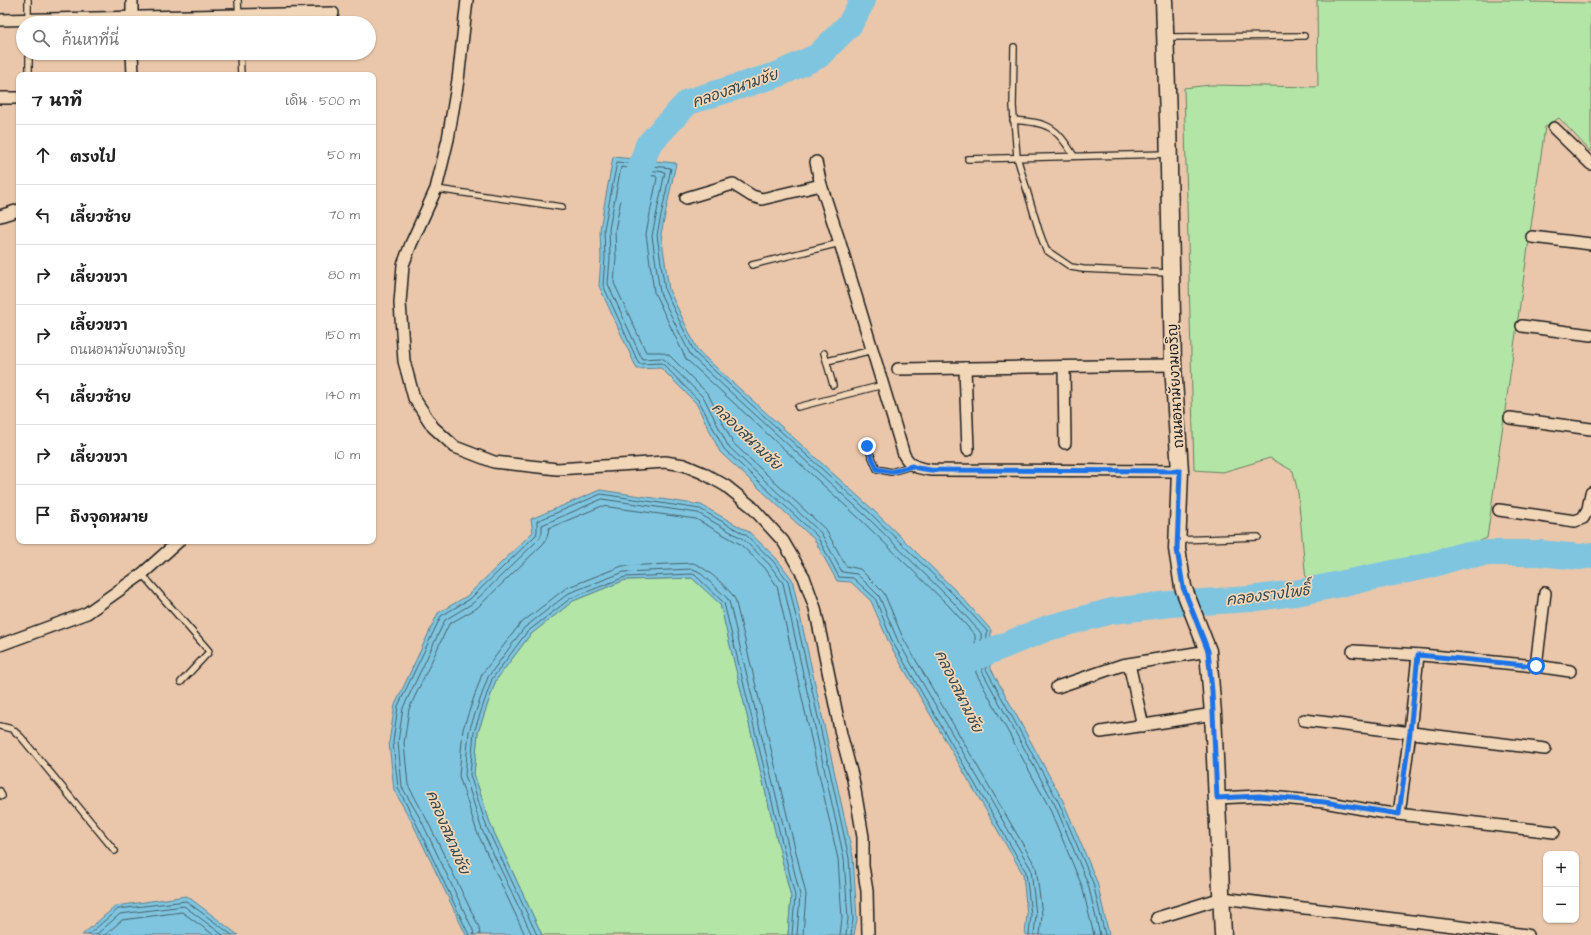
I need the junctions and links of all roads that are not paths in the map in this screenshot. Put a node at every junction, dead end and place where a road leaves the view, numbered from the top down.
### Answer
1 (28, 0) edge
2 (132, 0) edge
3 (238, 0) edge
4 (467, 0) edge
5 (1164, 0) edge
6 (333, 13) dead end
7 (28, 16) edge
8 (132, 16) edge
9 (239, 16) edge
10 (286, 16) edge
11 (0, 20) edge
12 (16, 21) edge
13 (1304, 36) dead end
14 (1166, 37) junction
15 (1014, 47) dead end
16 (29, 60) edge
17 (132, 60) edge
18 (240, 60) edge
19 (29, 72) edge
20 (132, 72) edge
21 (241, 72) edge
22 (0, 98) edge
23 (16, 98) edge
24 (1013, 120) junction
25 (1554, 128) dead end
26 (1169, 154) junction
27 (1074, 156) junction
28 (1017, 157) junction
29 (968, 159) dead end
30 (816, 162) dead end
31 (1591, 164) edge
32 (822, 185) junction
33 (436, 189) junction
34 (686, 198) dead end
35 (562, 207) dead end
36 (16, 211) edge
37 (0, 216) edge
38 (1532, 237) dead end
39 (840, 243) junction
40 (1591, 244) edge
41 (752, 265) dead end
42 (1171, 273) junction
43 (1522, 326) dead end
44 (1591, 335) edge
45 (873, 350) junction
46 (824, 353) dead end
47 (827, 361) junction
48 (1173, 365) junction
49 (1064, 367) junction
50 (965, 368) junction
51 (898, 369) dead end
52 (833, 385) dead end
53 (883, 385) junction
54 (798, 407) dead end
55 (1510, 418) dead end
56 (1591, 429) edge
57 (1065, 443) dead end
58 (867, 446) dead end
59 (968, 450) dead end
60 (912, 466) junction
61 (1180, 471) junction
62 (1591, 493) edge
63 (1499, 510) dead end
64 (1258, 537) dead end
65 (1177, 540) junction
66 (176, 544) edge
67 (142, 574) junction
68 (1545, 593) dead end
69 (0, 645) edge
70 (1208, 651) junction
71 (1353, 651) dead end
72 (1418, 655) junction
73 (1129, 664) junction
74 (1536, 666) junction
75 (1570, 671) dead end
76 (181, 682) dead end
77 (1057, 687) dead end
78 (1213, 714) junction
79 (1304, 720) dead end
80 (0, 726) edge
81 (1143, 726) junction
82 (1101, 732) dead end
83 (1410, 732) junction
84 (1545, 749) dead end
85 (1217, 798) junction
86 (1399, 814) junction
87 (1554, 832) dead end
88 (115, 851) dead end
89 (1222, 898) junction
90 (1157, 918) dead end
91 (868, 935) edge
92 (1223, 935) edge
93 (1526, 935) edge

1 - 7 lane
2 - 8 street
3 - 9 lane
4 - 33 street
5 - 14 street, ถนนอนามัยงามเจริญ
6 - 10 street
11 - 12 street
13 - 14 lane
14 - 26 street, ถนนอนามัยงามเจริญ
15 - 24 lane
16 - 19 lane
17 - 20 street
18 - 21 lane
22 - 23 street
24 - 27 lane
24 - 28 lane
25 - 31 street
26 - 27 lane
26 - 42 street, ถนนอนามัยงามเจริญ
27 - 28 lane
28 - 29 lane
28 - 42 lane
30 - 32 street
32 - 34 street
32 - 39 street
33 - 35 lane
33 - 91 street
36 - 37 street
38 - 40 street
39 - 41 lane
39 - 45 street
42 - 48 street, ถนนอนามัยงามเจริญ
43 - 44 street
45 - 47 lane
45 - 53 street
46 - 47 lane
47 - 52 lane
48 - 49 street
48 - 61 street, ถนนอนามัยงามเจริญ
49 - 50 street
49 - 57 street
50 - 51 street
50 - 59 street
53 - 54 lane
53 - 60 street
55 - 56 street
58 - 60 lane
60 - 61 street
61 - 65 street, ถนนอนามัยงามเจริญ
62 - 63 street
64 - 65 lane
65 - 70 street, ถนนอนามัยงามเจริญ
66 - 67 street
67 - 69 street
67 - 76 lane
68 - 74 street
70 - 73 street
70 - 78 street, ถนนอนามัยงามเจริญ
71 - 72 street
72 - 74 street
72 - 83 street
73 - 77 street
73 - 81 street
74 - 75 street
78 - 81 street
78 - 85 street, ถนนอนามัยงามเจริญ
79 - 83 street
80 - 88 lane
81 - 82 street
83 - 84 street
83 - 86 street
85 - 86 street
85 - 89 street, ถนนอนามัยงามเจริญ
86 - 87 street
89 - 90 street
89 - 92 street, ถนนอนามัยงามเจริญ
89 - 93 street

